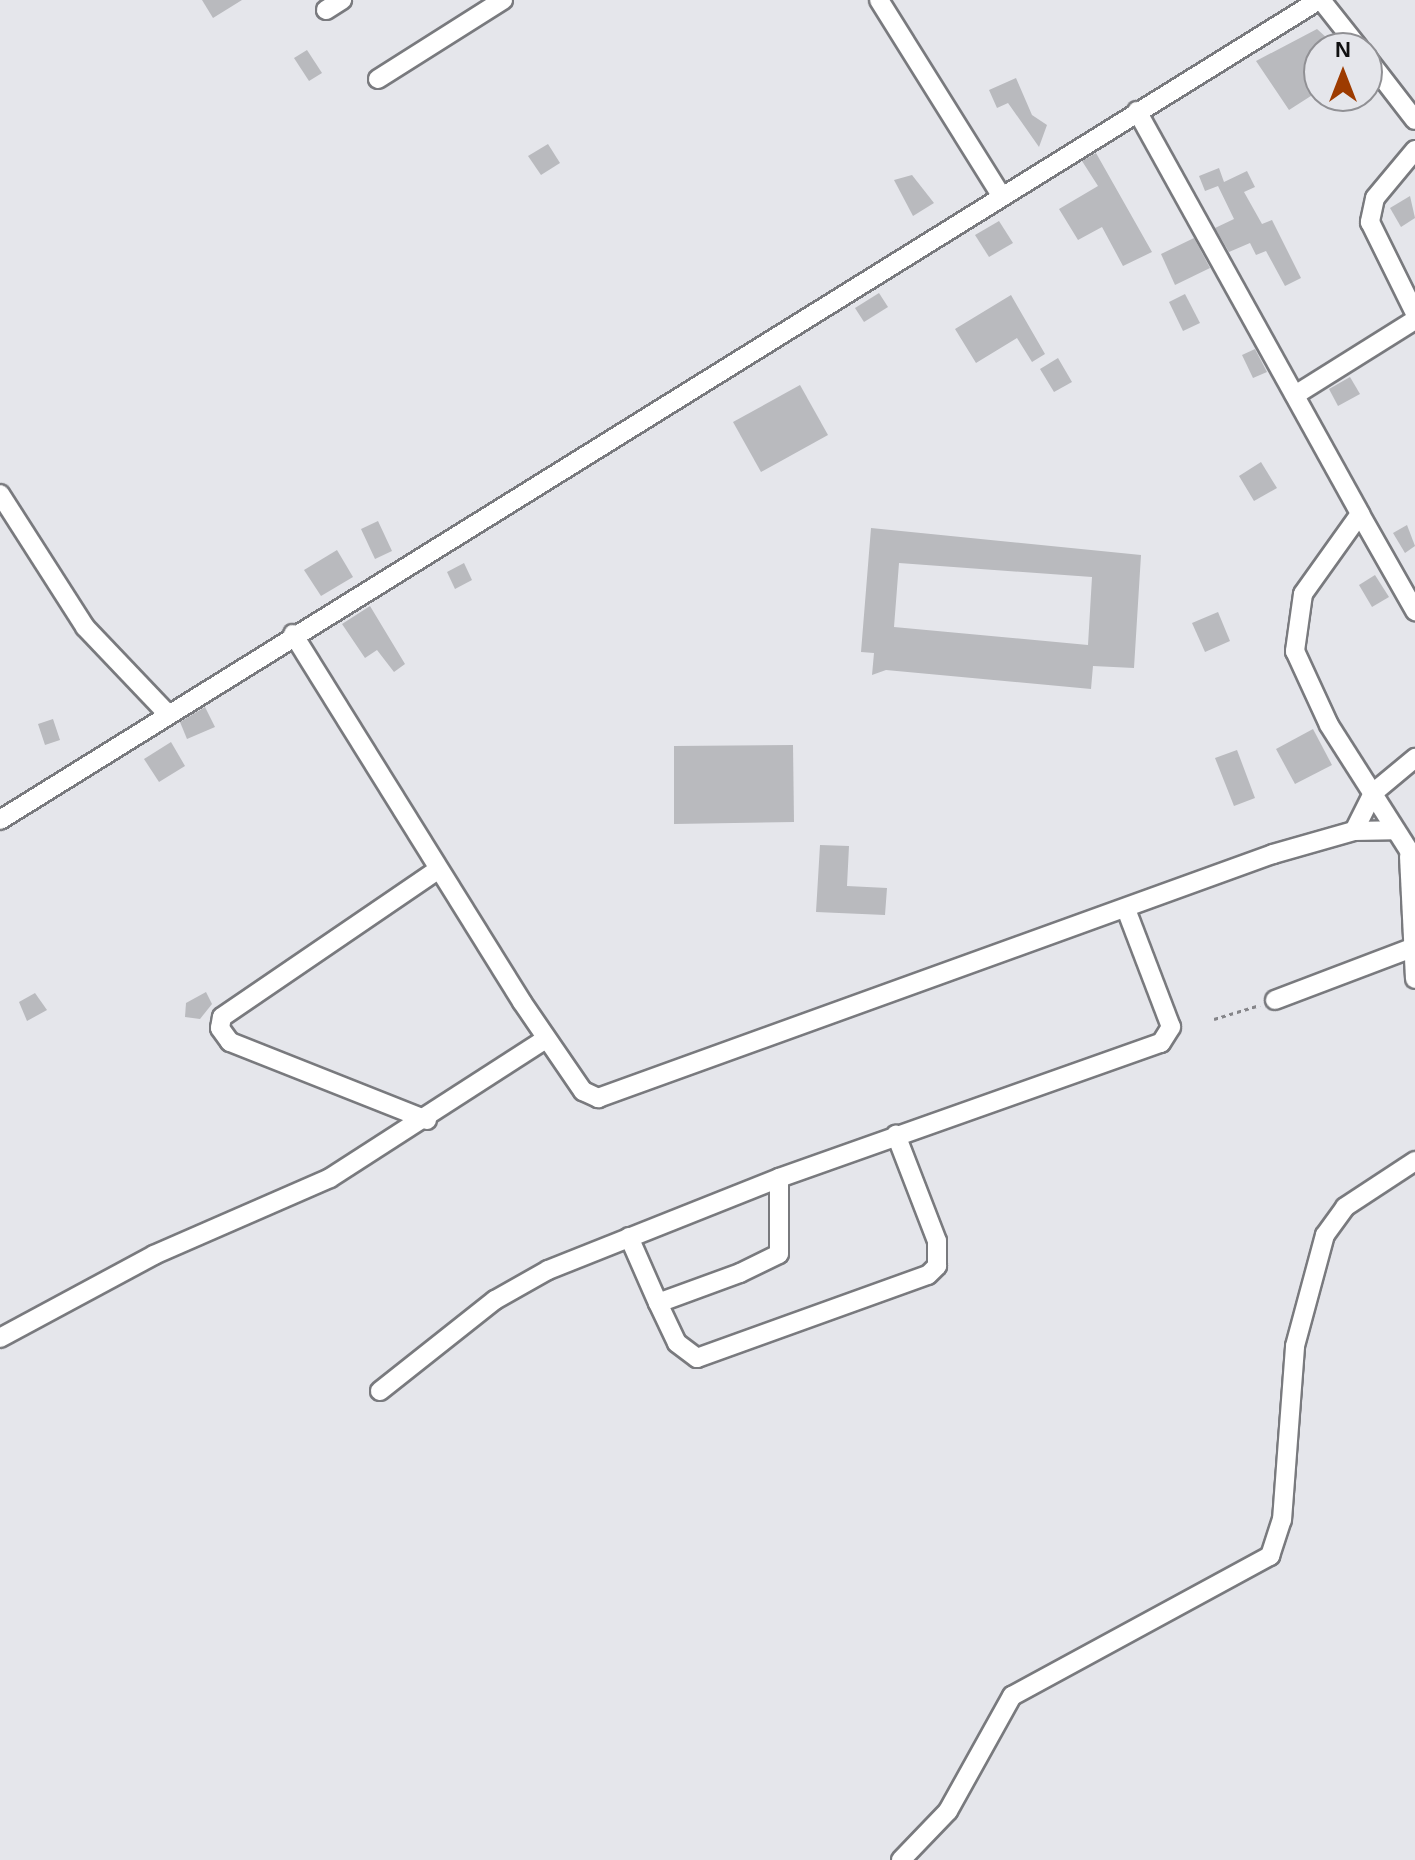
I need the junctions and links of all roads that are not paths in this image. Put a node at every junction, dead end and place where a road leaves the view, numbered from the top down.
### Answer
1 (503, 0) edge
2 (879, 0) edge
3 (1320, 0) edge
4 (1346, 32) edge
5 (378, 79) dead end
6 (1383, 79) edge
7 (1137, 111) junction
8 (1415, 120) edge
9 (1415, 150) edge
10 (1001, 195) junction
11 (1415, 313) edge
12 (1415, 320) edge
13 (1295, 395) junction
14 (0, 494) edge
15 (1360, 514) junction
16 (1415, 611) edge
17 (293, 634) junction
18 (167, 713) junction
19 (1415, 758) edge
20 (1373, 793) junction
21 (0, 820) edge
22 (1393, 830) junction
23 (1354, 831) junction
24 (1412, 858) edge
25 (436, 871) junction
26 (1126, 909) junction
27 (1409, 949) junction
28 (1415, 979) edge
29 (1275, 1000) road end
30 (546, 1039) junction
31 (427, 1120) junction
32 (896, 1135) junction
33 (1415, 1161) edge
34 (779, 1178) junction
35 (629, 1237) junction
36 (658, 1303) junction
37 (0, 1338) edge
38 (380, 1391) dead end
39 (901, 1860) edge

1 - 5 street
2 - 10 street
3 - 4 street
3 - 7 street
6 - 8 street
7 - 10 street
7 - 13 street
9 - 11 street
10 - 17 street
12 - 13 street
13 - 15 street
14 - 18 street
15 - 16 street
15 - 20 street
17 - 18 street
17 - 25 street
18 - 21 street
19 - 20 street
20 - 22 street
20 - 23 street
22 - 23 street
22 - 24 street
23 - 26 street
24 - 27 street
25 - 30 street
25 - 31 street
26 - 30 street
26 - 32 street
27 - 28 street
27 - 29 street
30 - 31 street
31 - 37 street
32 - 34 street
32 - 36 street
33 - 39 street
34 - 35 street
34 - 36 street
35 - 36 street
35 - 38 street

